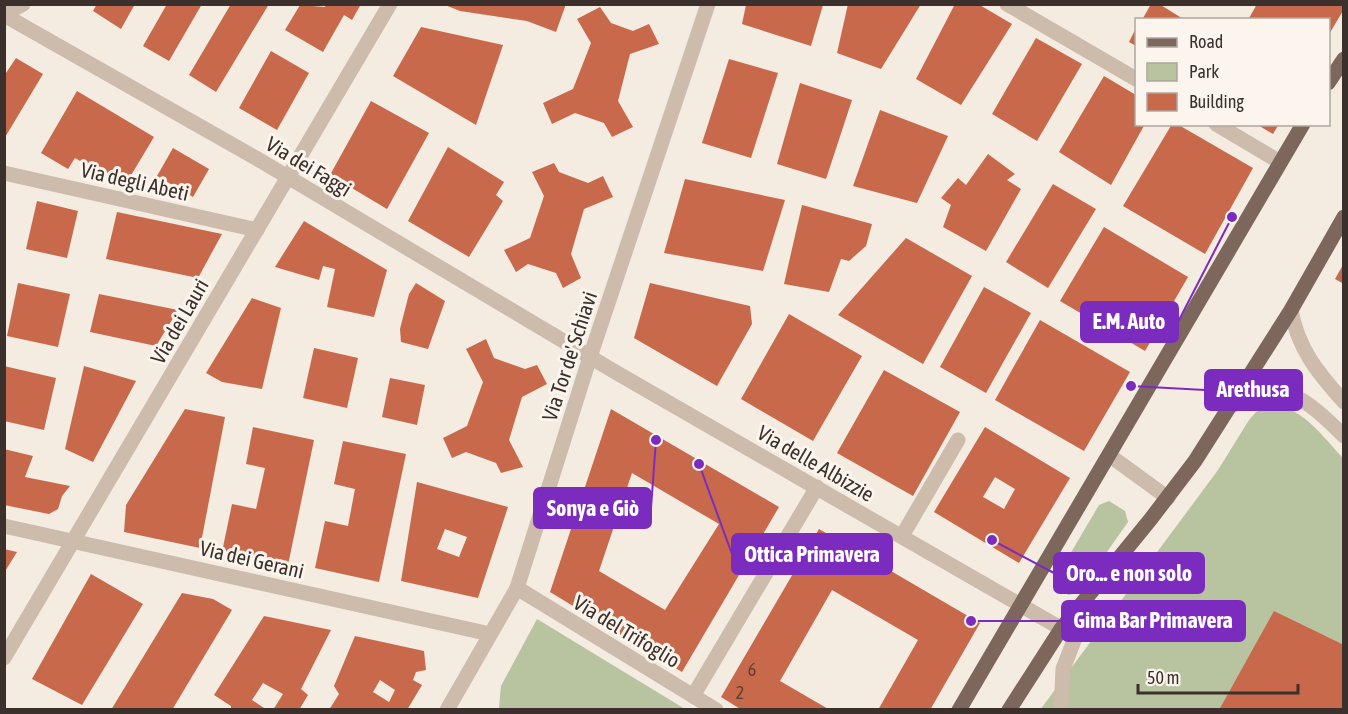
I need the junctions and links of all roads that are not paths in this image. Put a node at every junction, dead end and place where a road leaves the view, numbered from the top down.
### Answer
1 (23, 4) edge
2 (390, 4) edge
3 (708, 4) edge
4 (1007, 4) edge
5 (4, 15) edge
6 (1344, 59) edge
7 (1135, 78) edge
8 (1330, 81) edge
9 (1219, 126) edge
10 (1302, 126) edge
11 (1280, 162) junction
12 (4, 173) edge
13 (289, 178) junction
14 (1344, 217) edge
15 (257, 230) junction
16 (1291, 310) junction
17 (590, 357) junction
18 (1344, 402) edge
19 (1228, 408) junction
20 (1344, 436) edge
21 (957, 440) dead end
22 (1109, 455) junction
23 (817, 487) junction
24 (1168, 498) junction
25 (4, 526) edge
26 (902, 536) junction
27 (76, 540) junction
28 (517, 588) junction
29 (1022, 605) junction
30 (1061, 629) junction
31 (490, 634) junction
32 (4, 658) edge
33 (693, 696) junction
34 (447, 710) edge
35 (716, 710) edge
36 (958, 710) edge
37 (1009, 710) edge
38 (1060, 710) edge

1 - 5 street
2 - 13 street, Via dei Lauri
3 - 17 street, Via Tor de' Schiavi
4 - 7 street
5 - 13 street, Via dei Faggi
6 - 8 main road
9 - 11 street
10 - 11 main road
11 - 22 main road
12 - 15 street, Via degli Abeti
13 - 15 street, Via dei Lauri
13 - 17 street, Via dei Faggi
14 - 16 main road
15 - 27 street, Via dei Lauri
16 - 18 street
16 - 19 main road
17 - 23 street, Via delle Albizzie
17 - 28 street, Via Tor de' Schiavi
19 - 20 street
19 - 24 main road
21 - 26 street
22 - 24 street
22 - 29 main road
23 - 26 street, Via delle Albizzie
23 - 33 street
24 - 30 main road
25 - 27 street, Via dei Gerani
26 - 29 street, Via delle Albizzie
27 - 31 street, Via dei Gerani
27 - 32 street, Via dei Lauri
28 - 31 street, Via Tor de' Schiavi
28 - 33 street, Via del Trifoglio
29 - 30 street, Via delle Albizzie
29 - 36 main road
30 - 37 main road
30 - 38 street
31 - 34 street, Via Tor de' Schiavi
33 - 35 street, Via del Trifoglio

